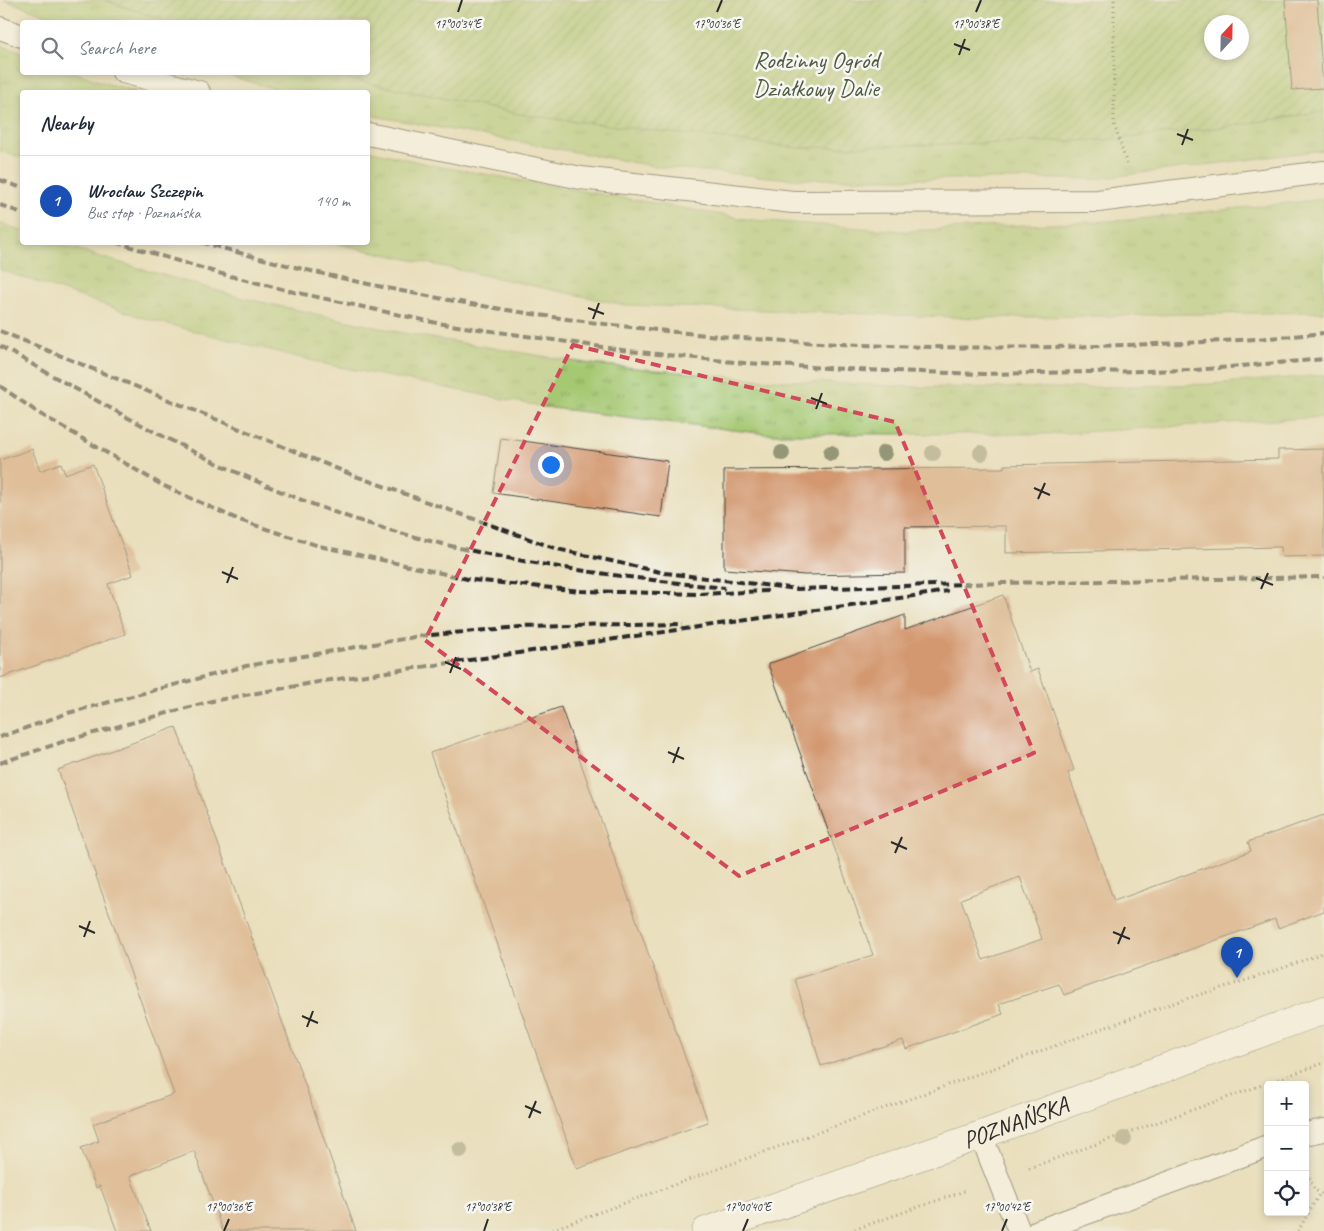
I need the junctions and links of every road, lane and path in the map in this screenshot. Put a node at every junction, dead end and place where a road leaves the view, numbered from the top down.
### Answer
1 (1114, 0) edge
2 (0, 28) edge
3 (20, 35) edge
4 (134, 75) edge
5 (191, 90) edge
6 (370, 134) edge
7 (1324, 172) edge
8 (1136, 196) junction
9 (1324, 952) edge
10 (1324, 1010) edge
11 (1324, 1063) edge
12 (1324, 1130) edge
13 (1309, 1133) edge
14 (981, 1135) junction
15 (1264, 1147) edge
16 (1306, 1171) edge
17 (998, 1179) junction
18 (1320, 1193) junction
19 (1324, 1196) edge
20 (548, 1231) edge
21 (706, 1231) edge
22 (851, 1231) edge
23 (1019, 1231) edge
24 (1038, 1231) edge
25 (1298, 1231) edge

1 - 8 path
2 - 3 lane
4 - 5 lane
6 - 8 lane
7 - 8 lane
9 - 20 path
10 - 14 street, POZNAŃSKA
11 - 17 path
12 - 13 lane
14 - 17 lane
14 - 21 street, POZNAŃSKA
15 - 24 lane
16 - 18 path
17 - 22 path
17 - 23 lane
18 - 19 path
18 - 25 path

